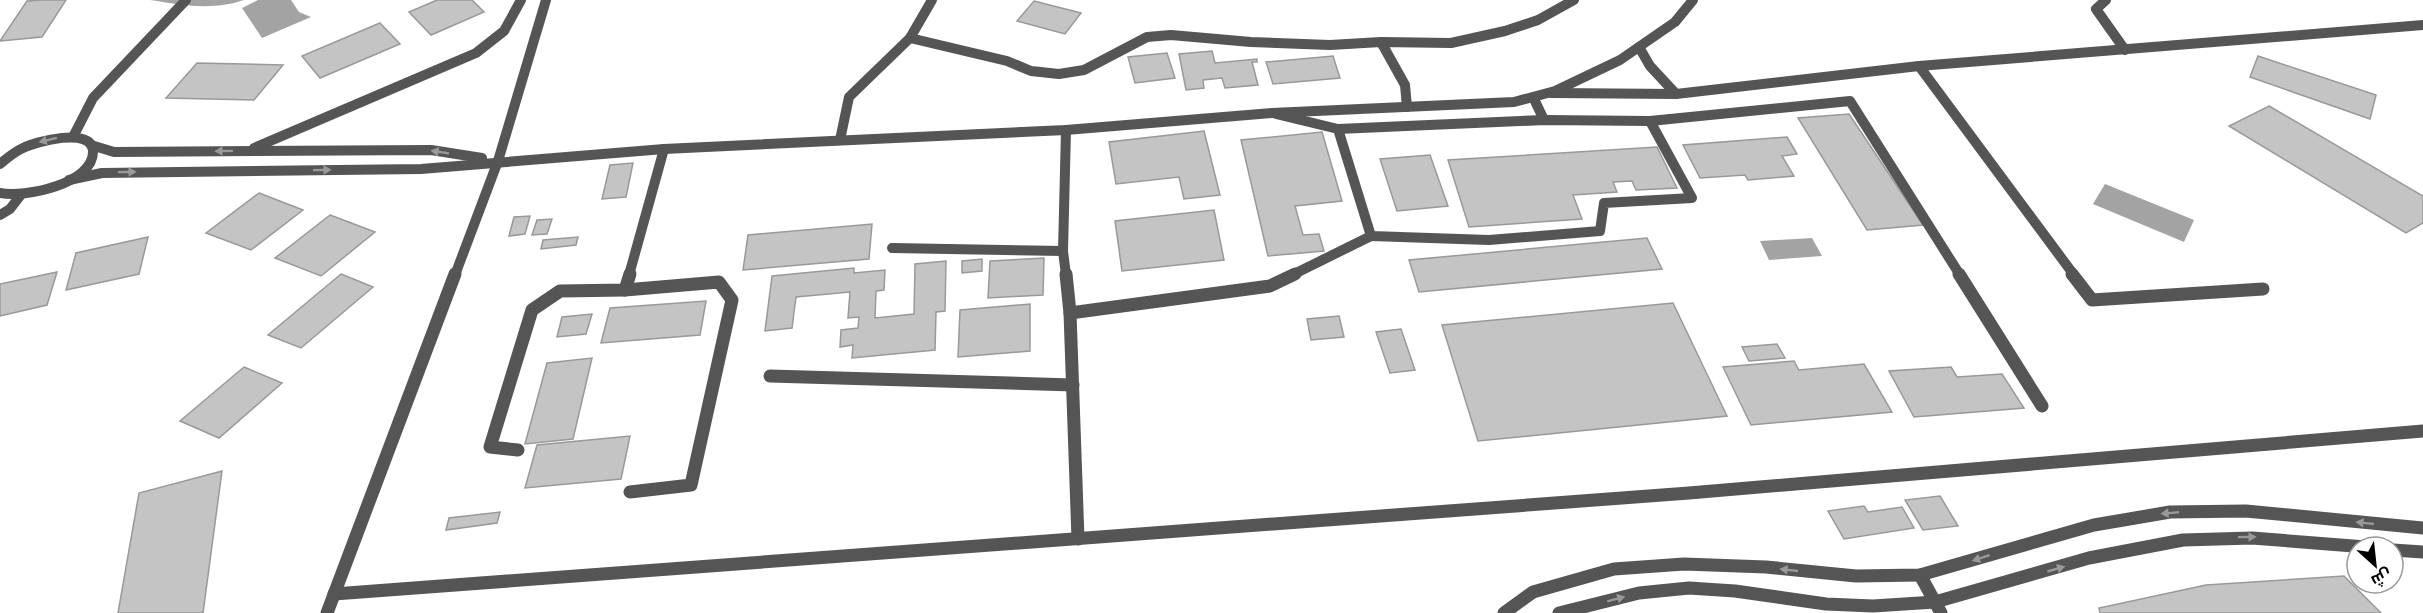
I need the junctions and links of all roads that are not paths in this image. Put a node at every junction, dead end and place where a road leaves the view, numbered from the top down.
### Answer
1 (186, 0) edge
2 (521, 0) edge
3 (546, 0) edge
4 (932, 0) edge
5 (1574, 0) edge
6 (1693, 0) edge
7 (2106, 0) edge
8 (2423, 25) edge
9 (910, 38) junction
10 (1381, 42) junction
11 (1639, 47) junction
12 (2125, 50) junction
13 (1919, 66) junction
14 (1551, 93) junction
15 (1676, 94) junction
16 (1534, 99) junction
17 (1407, 108) junction
18 (1272, 113) junction
19 (1544, 120) junction
20 (1650, 122) junction
21 (1338, 129) junction
22 (1066, 130) junction
23 (73, 137) junction
24 (840, 140) junction
25 (91, 145) junction
26 (664, 149) junction
27 (249, 150) junction
28 (498, 161) junction
29 (0, 164) edge
30 (69, 180) junction
31 (0, 193) edge
32 (20, 196) junction
33 (0, 215) edge
34 (1371, 236) junction
35 (892, 248) dead end
36 (1063, 251) junction
37 (2263, 289) dead end
38 (626, 290) junction
39 (1070, 313) junction
40 (770, 376) dead end
41 (1073, 385) junction
42 (2042, 406) dead end
43 (2423, 431) edge
44 (518, 450) dead end
45 (630, 492) dead end
46 (2423, 528) edge
47 (1078, 539) junction
48 (2345, 545) edge
49 (2405, 551) edge
50 (2423, 552) edge
51 (1920, 575) junction
52 (334, 594) junction
53 (1938, 608) edge
54 (327, 613) edge
55 (1504, 613) edge
56 (1559, 613) edge

1 - 23 street
2 - 27 street
3 - 28 street
4 - 9 street
5 - 10 street
6 - 11 street
7 - 12 street
8 - 12 street
9 - 10 street
9 - 24 street
10 - 17 street
11 - 14 street
11 - 15 street
12 - 13 street
13 - 15 street
13 - 37 street
14 - 15 street
14 - 16 street
16 - 17 street
16 - 19 street
17 - 18 street
18 - 21 street
18 - 22 street
19 - 20 street
19 - 21 street
20 - 34 street
20 - 42 street
21 - 34 street
22 - 24 street
22 - 36 street
23 - 25 street
23 -> 29 street
24 - 26 street
27 -> 25 street
25 - 30 street
26 - 28 street
26 - 38 street
28 -> 27 street
30 -> 28 street
28 - 52 street
30 - 32 street
31 - 32 street
32 - 33 street
34 - 39 street
35 - 36 street
36 - 39 street
38 - 44 street
38 - 45 street
39 - 41 street
40 - 41 street
41 - 47 street
43 - 47 street
46 -> 51 street
47 - 52 street
53 -> 48 street
49 - 50 street
51 - 53 street
51 -> 55 street
52 - 54 street
56 -> 53 street

